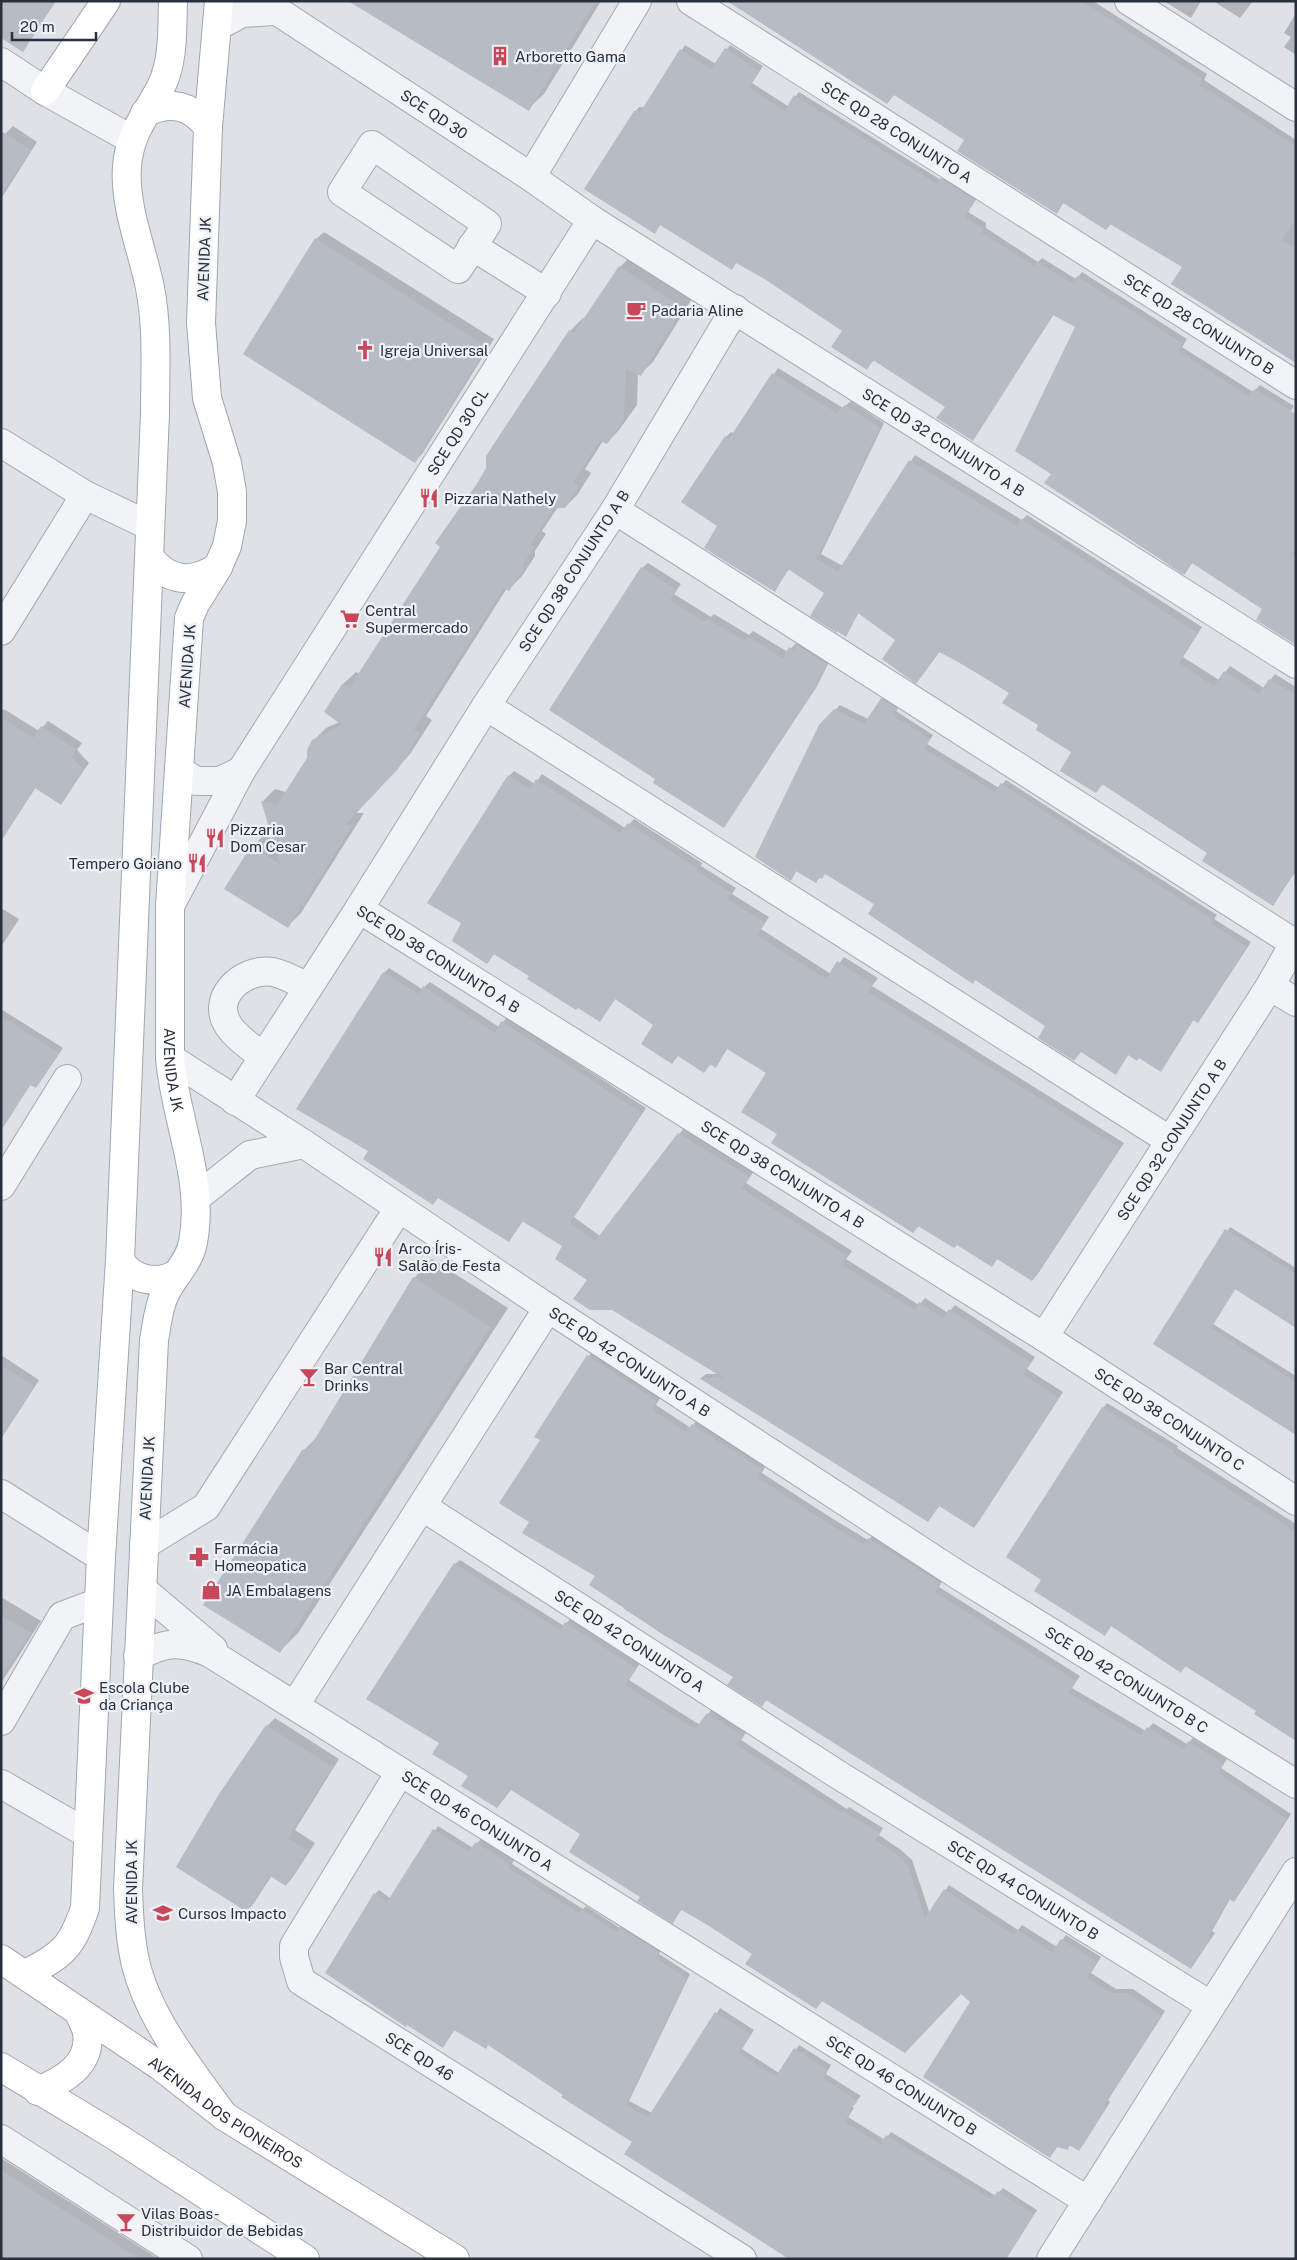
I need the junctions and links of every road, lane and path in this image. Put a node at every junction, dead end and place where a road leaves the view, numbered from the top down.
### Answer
1 (106, 1) edge
2 (173, 1) edge
3 (637, 1) edge
4 (691, 1) edge
5 (1129, 1) edge
6 (268, 6) edge
7 (218, 13) edge
8 (1, 62) edge
9 (44, 91) junction
10 (1296, 107) edge
11 (145, 113) junction
12 (208, 127) junction
13 (131, 139) junction
14 (531, 177) junction
15 (592, 220) junction
16 (472, 246) junction
17 (1103, 263) joint
18 (547, 293) junction
19 (735, 309) junction
20 (1296, 385) edge
21 (1, 443) edge
22 (85, 495) junction
23 (614, 510) junction
24 (150, 526) junction
25 (150, 558) junction
26 (218, 568) junction
27 (1, 631) edge
28 (1296, 664) edge
29 (486, 706) junction
30 (179, 770) junction
31 (241, 771) junction
32 (170, 906) junction
33 (359, 909) junction
34 (1295, 941) edge
35 (1270, 986) junction
36 (308, 987) junction
37 (1296, 1002) edge
38 (263, 1057) junction
39 (170, 1058) junction
40 (67, 1079) dead end
41 (235, 1100) junction
42 (1169, 1140) junction
43 (304, 1144) junction
44 (1, 1186) edge
45 (197, 1197) junction
46 (399, 1208) junction
47 (120, 1260) junction
48 (178, 1273) junction
49 (548, 1308) junction
50 (1044, 1337) junction
51 (1, 1494) edge
52 (1296, 1501) edge
53 (423, 1507) junction
54 (144, 1545) junction
55 (101, 1557) junction
56 (958, 1575) joint
57 (142, 1588) junction
58 (99, 1602) junction
59 (138, 1656) junction
60 (239, 1671) junction
61 (295, 1705) junction
62 (1, 1722) edge
63 (400, 1772) junction
64 (838, 1774) joint
65 (1, 1784) edge
66 (1296, 1784) edge
67 (88, 1834) junction
68 (1296, 1872) edge
69 (1, 1959) edge
70 (717, 1971) joint
71 (26, 1974) junction
72 (1210, 2005) junction
73 (78, 2012) junction
74 (1, 2067) edge
75 (38, 2092) junction
76 (224, 2116) junction
77 (1, 2139) edge
78 (1088, 2201) junction
79 (188, 2259) edge
80 (305, 2259) edge
81 (455, 2259) edge
82 (742, 2259) edge
83 (1050, 2259) edge

1 - 9 main road
2 - 11 main road
3 - 14 street
4 - 17 street, SCE QD 28 CONJUNTO A
5 - 10 street
6 - 7 street, SCE QD 30
6 - 14 street, SCE QD 30
7 - 12 main road, AVENIDA JK
8 - 9 street
9 - 13 street
11 - 12 main road
11 - 13 main road
12 - 26 main road, AVENIDA JK
13 - 24 main road
14 - 15 street, SCE QD 30
15 - 18 street, SCE QD 30 CL
15 - 19 street, SCE QD 32 CONJUNTO A B
16 - 16 street
16 - 18 street
17 - 20 street, SCE QD 28 CONJUNTO B
18 - 31 street, SCE QD 30 CL
19 - 23 street, SCE QD 38 CONJUNTO A B
19 - 28 street, SCE QD 32 CONJUNTO A B
21 - 22 street
22 - 24 street
22 - 27 street
23 - 29 street, SCE QD 38 CONJUNTO A B
23 - 34 street
24 - 25 main road
25 - 26 main road
25 - 47 main road
26 - 30 main road, AVENIDA JK
29 - 33 street, SCE QD 38 CONJUNTO A B
29 - 42 street
30 - 31 street
30 - 32 main road, AVENIDA JK
31 - 32 street, SCE QD 30 CL
32 - 39 main road, AVENIDA JK
33 - 36 street
33 - 50 street, SCE QD 38 CONJUNTO A B
34 - 35 street, SCE QD 32 CONJUNTO A B
35 - 37 street
35 - 42 street, SCE QD 32 CONJUNTO A B
36 - 38 street
36 - 38 street
38 - 41 street
39 - 41 street, SCE QD 42 CONJUNTO A B
39 - 45 main road, AVENIDA JK
40 - 44 street
41 - 43 street, SCE QD 42 CONJUNTO A B
42 - 50 street, SCE QD 32 CONJUNTO A B
43 - 45 street
43 - 46 street, SCE QD 42 CONJUNTO A B
45 - 48 main road, AVENIDA JK
46 - 49 street, SCE QD 42 CONJUNTO A B
46 - 54 street
47 - 48 main road
47 - 55 main road
48 - 54 main road, AVENIDA JK
49 - 53 street
49 - 56 street, SCE QD 42 CONJUNTO A B
50 - 52 street, SCE QD 38 CONJUNTO C
51 - 55 street
53 - 61 street
53 - 64 street, SCE QD 42 CONJUNTO A
54 - 57 main road, AVENIDA JK
55 - 58 main road
56 - 66 street, SCE QD 42 CONJUNTO B C
57 - 59 main road, AVENIDA JK
57 - 60 street, SCE QD 46 CONJUNTO A
58 - 62 street
58 - 67 main road
59 - 60 street, SCE QD 46 CONJUNTO A
59 - 76 main road, AVENIDA JK
60 - 61 street, SCE QD 46 CONJUNTO A
61 - 63 street, SCE QD 46 CONJUNTO A
63 - 70 street, SCE QD 46 CONJUNTO A
63 - 82 street, SCE QD 46
64 - 72 street, SCE QD 44 CONJUNTO B
65 - 67 street
67 - 71 main road
68 - 72 street
69 - 71 main road, AVENIDA DOS PIONEIROS
70 - 78 street, SCE QD 46 CONJUNTO B
71 - 73 main road, AVENIDA DOS PIONEIROS
72 - 78 street
73 - 75 main road
73 - 76 main road, AVENIDA DOS PIONEIROS
74 - 75 main road
75 - 80 main road
76 - 81 main road, AVENIDA DOS PIONEIROS
77 - 79 street
78 - 83 street

